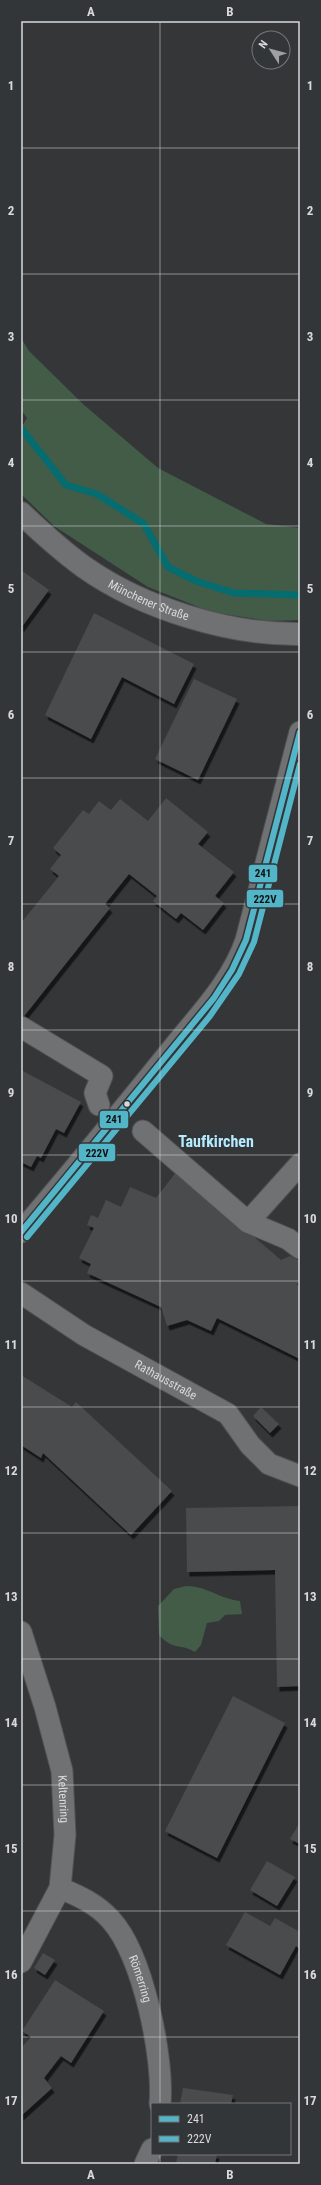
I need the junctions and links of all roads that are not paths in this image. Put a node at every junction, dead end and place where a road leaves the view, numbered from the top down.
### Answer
1 (21, 514) edge
2 (300, 634) edge
3 (300, 732) edge
4 (21, 1027) edge
5 (99, 1105) dead end
6 (143, 1131) dead end
7 (300, 1164) edge
8 (259, 1199) junction
9 (248, 1222) junction
10 (21, 1232) edge
11 (294, 1243) edge
12 (21, 1293) edge
13 (300, 1476) edge
14 (21, 1632) edge
15 (60, 1888) junction
16 (21, 1962) edge
17 (160, 2103) edge
18 (151, 2151) edge
19 (145, 2164) edge

1 - 2 main road, Münchener Straße
3 - 10 street
4 - 5 street
6 - 9 street
7 - 8 street
8 - 9 street
8 - 11 street
9 - 11 street
12 - 13 street, Rathausstraße
14 - 15 street, Keltenring
15 - 16 street, Keltenring
15 - 17 street, Römerring
18 - 19 street

